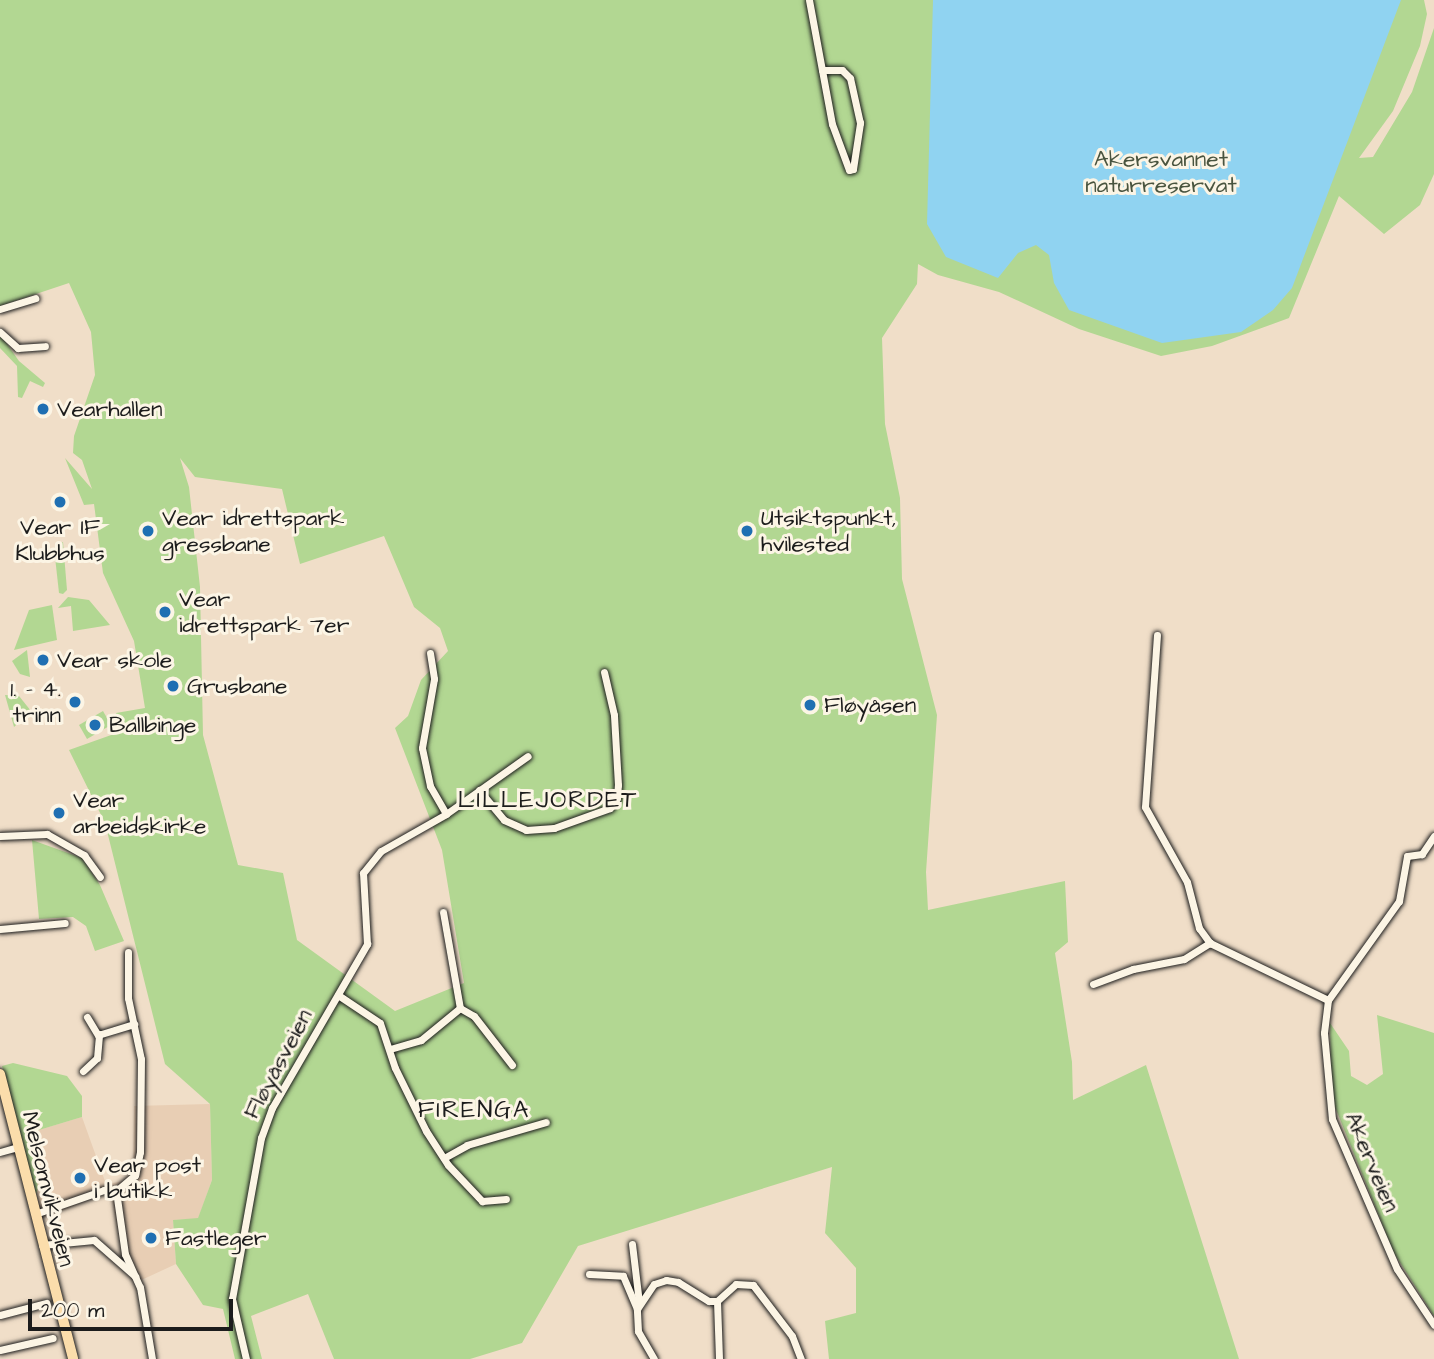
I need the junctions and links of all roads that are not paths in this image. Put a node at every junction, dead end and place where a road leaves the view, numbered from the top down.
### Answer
1 (809, 0) edge
2 (822, 70) junction
3 (35, 298) dead end
4 (0, 309) edge
5 (0, 332) edge
6 (45, 346) dead end
7 (1157, 635) dead end
8 (429, 653) dead end
9 (604, 672) dead end
10 (528, 756) dead end
11 (479, 790) junction
12 (446, 814) junction
13 (0, 836) edge
14 (1434, 836) edge
15 (100, 877) dead end
16 (443, 912) dead end
17 (65, 923) dead end
18 (0, 929) edge
19 (1210, 943) junction
20 (128, 952) dead end
21 (1093, 984) dead end
22 (338, 995) junction
23 (1328, 1000) junction
24 (460, 1008) junction
25 (88, 1017) dead end
26 (134, 1024) junction
27 (99, 1034) junction
28 (390, 1049) junction
29 (512, 1065) dead end
30 (83, 1071) dead end
31 (0, 1073) edge
32 (546, 1122) dead end
33 (18, 1147) junction
34 (0, 1152) edge
35 (444, 1158) junction
36 (116, 1191) junction
37 (506, 1199) dead end
38 (35, 1214) junction
39 (632, 1244) dead end
40 (42, 1245) junction
41 (589, 1274) dead end
42 (136, 1276) junction
43 (717, 1301) junction
44 (46, 1303) dead end
45 (638, 1306) junction
46 (0, 1315) edge
47 (1434, 1325) edge
48 (53, 1338) dead end
49 (0, 1350) edge
50 (71, 1358) edge
51 (152, 1359) edge
52 (246, 1359) edge
53 (654, 1359) edge
54 (719, 1359) edge
55 (802, 1359) edge

1 - 2 street
2 - 2 street
3 - 4 street
5 - 6 street
7 - 19 street
8 - 12 street
9 - 11 street
10 - 11 street
11 - 12 street
12 - 22 street, Fløyåsveien
13 - 15 street
14 - 23 street
16 - 24 street
17 - 18 street
19 - 21 street
19 - 23 street
20 - 26 street
22 - 28 street
22 - 52 street, Fløyåsveien
23 - 47 street, Akerveien
24 - 28 street
24 - 29 street
25 - 27 street
26 - 27 street
26 - 36 street
27 - 30 street
28 - 35 street
31 - 33 main road, Melsomvikveien
32 - 35 street
33 - 34 street
33 - 38 main road, Melsomvikveien
35 - 37 street
36 - 38 street
36 - 42 street
38 - 40 main road, Melsomvikveien
39 - 45 street
40 - 42 street
40 - 50 main road, Melsomvikveien
41 - 45 street
42 - 51 street
43 - 45 street
43 - 54 street
43 - 55 street
44 - 46 street
45 - 53 street
48 - 49 street

